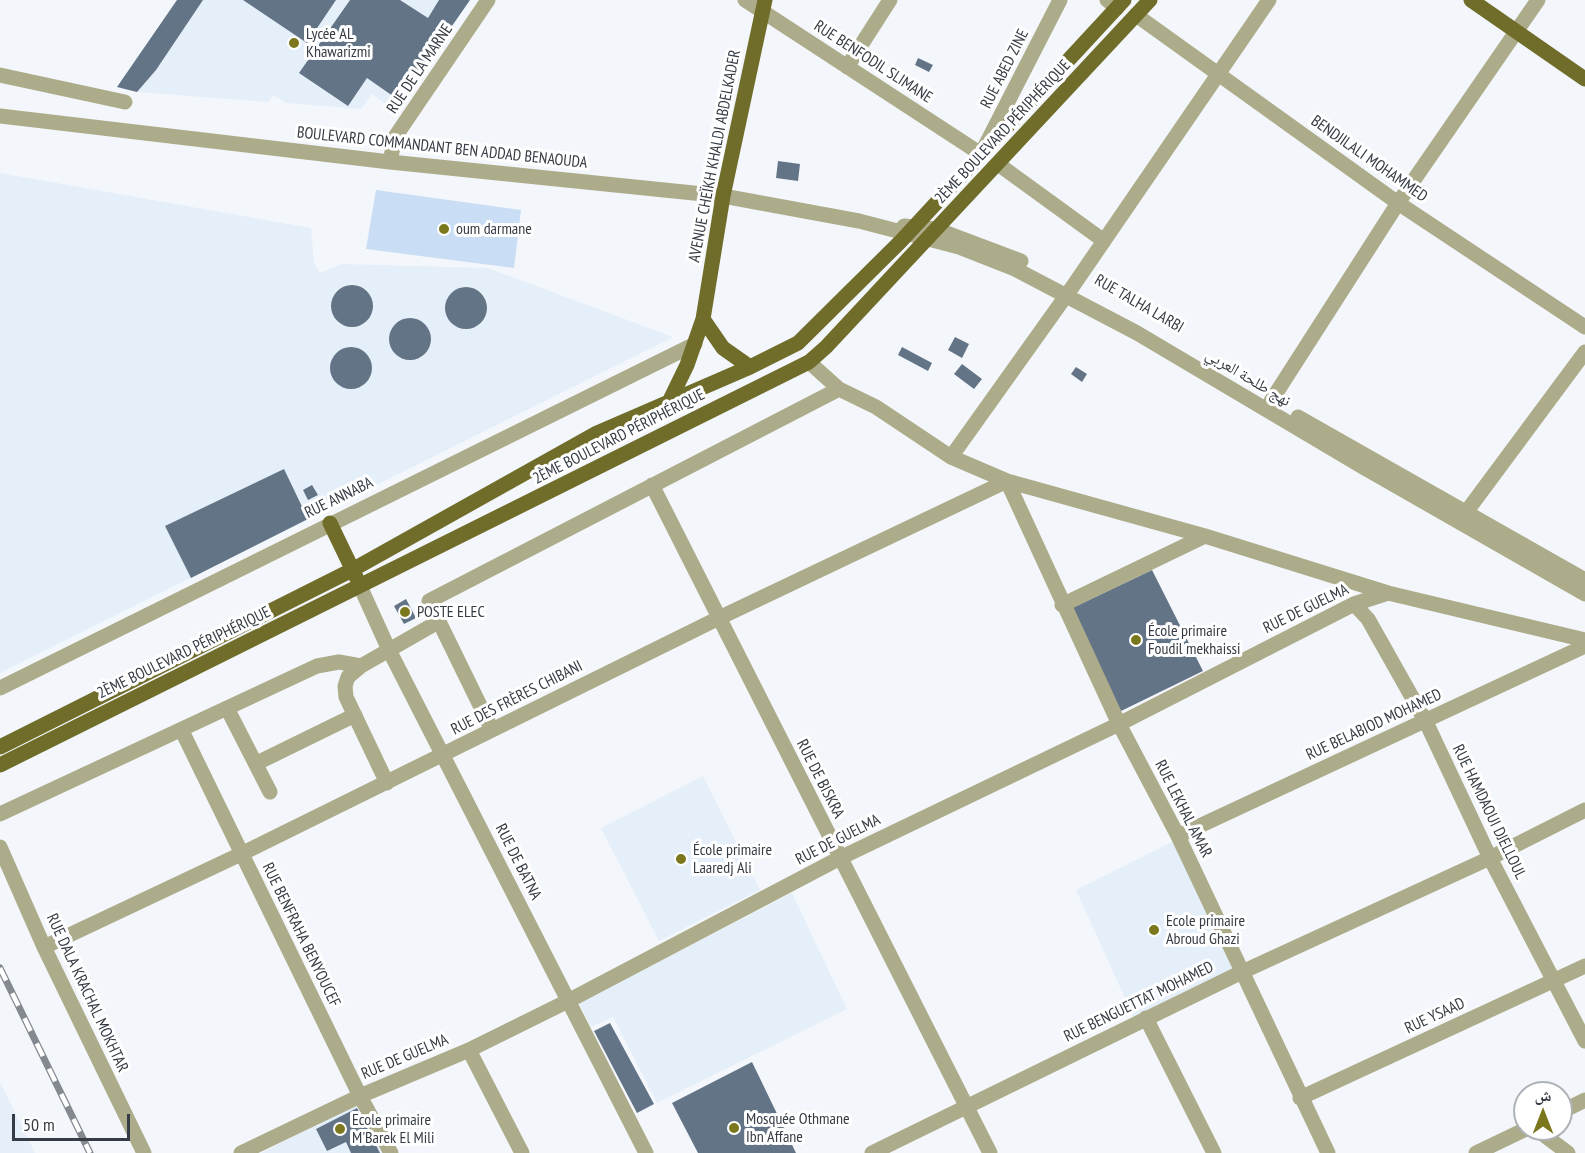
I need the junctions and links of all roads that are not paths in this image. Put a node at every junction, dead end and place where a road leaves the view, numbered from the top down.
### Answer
1 (488, 0) edge
2 (745, 0) edge
3 (890, 0) edge
4 (1060, 0) edge
5 (1150, 0) edge
6 (1269, 0) edge
7 (1471, 0) edge
8 (1538, 0) edge
9 (1116, 3) edge
10 (764, 6) edge
11 (1136, 15) junction
12 (1516, 31) junction
13 (847, 66) junction
14 (1217, 74) junction
15 (0, 75) edge
16 (1585, 79) edge
17 (124, 102) dead end
18 (0, 116) edge
19 (981, 154) junction
20 (390, 162) junction
21 (998, 164) junction
22 (723, 196) junction
23 (1398, 203) junction
24 (910, 231) junction
25 (932, 235) junction
26 (1104, 241) junction
27 (1070, 290) junction
28 (703, 320) junction
29 (1585, 327) edge
30 (695, 344) junction
31 (1585, 352) edge
32 (808, 362) junction
33 (750, 367) junction
34 (838, 389) junction
35 (670, 400) junction
36 (1271, 401) junction
37 (951, 457) junction
38 (1007, 481) junction
39 (652, 484) junction
40 (1467, 511) junction
41 (330, 523) junction
42 (1205, 536) junction
43 (352, 570) junction
44 (1585, 580) edge
45 (360, 586) junction
46 (1388, 593) junction
47 (1585, 594) edge
48 (1354, 604) junction
49 (1062, 605) junction
50 (718, 618) junction
51 (438, 622) junction
52 (1585, 640) edge
53 (1585, 646) edge
54 (389, 650) junction
55 (361, 666) junction
56 (0, 688) edge
57 (228, 710) junction
58 (355, 715) junction
59 (1426, 722) junction
60 (1119, 724) junction
61 (492, 730) junction
62 (182, 731) junction
63 (1, 746) edge
64 (443, 755) junction
65 (5, 762) edge
66 (257, 763) junction
67 (387, 783) junction
68 (270, 792) dead end
69 (1585, 810) edge
70 (0, 814) edge
71 (1178, 836) junction
72 (0, 848) edge
73 (241, 854) junction
74 (840, 858) junction
75 (1490, 858) junction
76 (44, 947) junction
77 (1585, 966) edge
78 (1242, 972) junction
79 (1553, 981) junction
80 (568, 1001) junction
81 (1146, 1018) junction
82 (1585, 1041) edge
83 (469, 1050) junction
84 (360, 1096) junction
85 (1300, 1098) junction
86 (966, 1106) junction
87 (1513, 1135) edge
88 (1552, 1141) edge
89 (144, 1153) edge
90 (241, 1153) edge
91 (391, 1153) edge
92 (522, 1153) edge
93 (646, 1153) edge
94 (872, 1153) edge
95 (990, 1153) edge
96 (1214, 1153) edge
97 (1328, 1153) edge
98 (1476, 1153) edge
99 (1568, 1153) edge

1 - 20 street, RUE DE LA MARNE
2 - 10 street, RUE BENFODIL SLIMANE
3 - 13 street
4 - 19 street, RUE ABED ZINE
5 - 11 main road, 2ÈME BOULEVARD PÉRIPHÉRIQUE
6 - 14 street
7 - 12 main road
8 - 12 street
9 - 19 main road, 2ÈME BOULEVARD PÉRIPHÉRIQUE
10 - 13 street, RUE BENFODIL SLIMANE
10 - 22 main road, AVENUE CHEÏKH KHALDI ABDELKADER
11 - 14 street, BENDJILALI MOHAMMED
11 - 21 main road, 2ÈME BOULEVARD PÉRIPHÉRIQUE
12 - 16 main road
12 - 23 street
13 - 19 street, RUE BENFODIL SLIMANE
14 - 23 street, BENDJILALI MOHAMMED
14 - 26 street
15 - 17 street
18 - 20 street, BOULEVARD COMMANDANT BEN ADDAD BENAOUDA
19 - 24 main road, 2ÈME BOULEVARD PÉRIPHÉRIQUE
20 - 22 street, BOULEVARD COMMANDANT BEN ADDAD BENAOUDA
21 - 25 main road, 2ÈME BOULEVARD PÉRIPHÉRIQUE
21 - 26 street
22 - 24 street, BOULEVARD COMMANDANT BEN ADDAD BENAOUDA
22 - 28 main road, AVENUE CHEÏKH KHALDI ABDELKADER
23 - 29 street, BENDJILALI MOHAMMED
23 - 36 street
24 - 25 street
24 - 33 main road, 2ÈME BOULEVARD PÉRIPHÉRIQUE
25 - 27 street, نهج طلحة العربي
25 - 32 main road, 2ÈME BOULEVARD PÉRIPHÉRIQUE
26 - 27 street
27 - 36 street, RUE TALHA LARBI
27 - 37 street
27 - 47 street, نهج طلحة العربي
28 - 30 main road, AVENUE CHEÏKH KHALDI ABDELKADER
28 - 33 main road
30 - 35 main road, AVENUE CHEÏKH KHALDI ABDELKADER
30 - 41 street, RUE ANNABA
31 - 40 street
32 - 34 street
32 - 45 main road, 2ÈME BOULEVARD PÉRIPHÉRIQUE
33 - 35 main road, 2ÈME BOULEVARD PÉRIPHÉRIQUE
34 - 37 street
34 - 39 street
35 - 43 main road, 2ÈME BOULEVARD PÉRIPHÉRIQUE
36 - 40 street, RUE TALHA LARBI
37 - 38 street
38 - 42 street
38 - 49 street, RUE LEKHAL AMAR
38 - 50 street, RUE DES FRÈRES CHIBANI
39 - 50 street, RUE DE BISKRA
39 - 51 street
40 - 44 street, RUE TALHA LARBI
41 - 43 main road
41 - 56 street, RUE ANNABA
42 - 46 street
42 - 49 street
43 - 45 main road
43 - 63 main road, 2ÈME BOULEVARD PÉRIPHÉRIQUE
45 - 54 street, RUE DE BATNA
45 - 65 main road, 2ÈME BOULEVARD PÉRIPHÉRIQUE
46 - 48 street, RUE DE GUELMA
46 - 52 street
48 - 59 street, RUE HAMDAOUI DJELLOUL
48 - 60 street, RUE DE GUELMA
49 - 60 street, RUE LEKHAL AMAR
50 - 61 street, RUE DES FRÈRES CHIBANI
50 - 74 street, RUE DE BISKRA
51 - 54 street
51 - 61 street
53 - 59 street, RUE BELABIOD MOHAMED
54 - 55 street
54 - 64 street, RUE DE BATNA
55 - 57 street
55 - 58 street
57 - 62 street
57 - 66 street
58 - 66 street
58 - 67 street
59 - 71 street, RUE BELABIOD MOHAMED
59 - 75 street, RUE HAMDAOUI DJELLOUL
60 - 71 street, RUE LEKHAL AMAR
60 - 74 street, RUE DE GUELMA
61 - 64 street, RUE DES FRÈRES CHIBANI
62 - 70 street
62 - 73 street, RUE BENFRAHA BENYOUCEF
64 - 67 street, RUE DES FRÈRES CHIBANI
64 - 80 street, RUE DE BATNA
66 - 68 street
67 - 73 street, RUE DES FRÈRES CHIBANI
69 - 75 street, RUE BENGUETTAT MOHAMED
71 - 78 street, RUE LEKHAL AMAR
72 - 76 street, RUE DALA KRACHAL MOKHTAR
73 - 76 street, RUE DES FRÈRES CHIBANI
73 - 84 street, RUE BENFRAHA BENYOUCEF
74 - 80 street, RUE DE GUELMA
74 - 86 street, RUE DE BISKRA
75 - 78 street, RUE BENGUETTAT MOHAMED
75 - 79 street, RUE HAMDAOUI DJELLOUL
76 - 89 street, RUE DALA KRACHAL MOKHTAR
77 - 79 street, RUE YSAAD
78 - 81 street, RUE BENGUETTAT MOHAMED
78 - 85 street, RUE LEKHAL AMAR
79 - 82 street, RUE HAMDAOUI DJELLOUL
79 - 85 street, RUE YSAAD
80 - 83 street, RUE DE GUELMA
80 - 93 street, RUE DE BATNA
81 - 86 street, RUE BENGUETTAT MOHAMED
81 - 96 street
83 - 84 street, RUE DE GUELMA
83 - 92 street
84 - 90 street, RUE DE GUELMA
84 - 91 street, RUE BENFRAHA BENYOUCEF
85 - 97 street, RUE LEKHAL AMAR
86 - 94 street, RUE BENGUETTAT MOHAMED
86 - 95 street, RUE DE BISKRA
87 - 98 street
88 - 99 street

